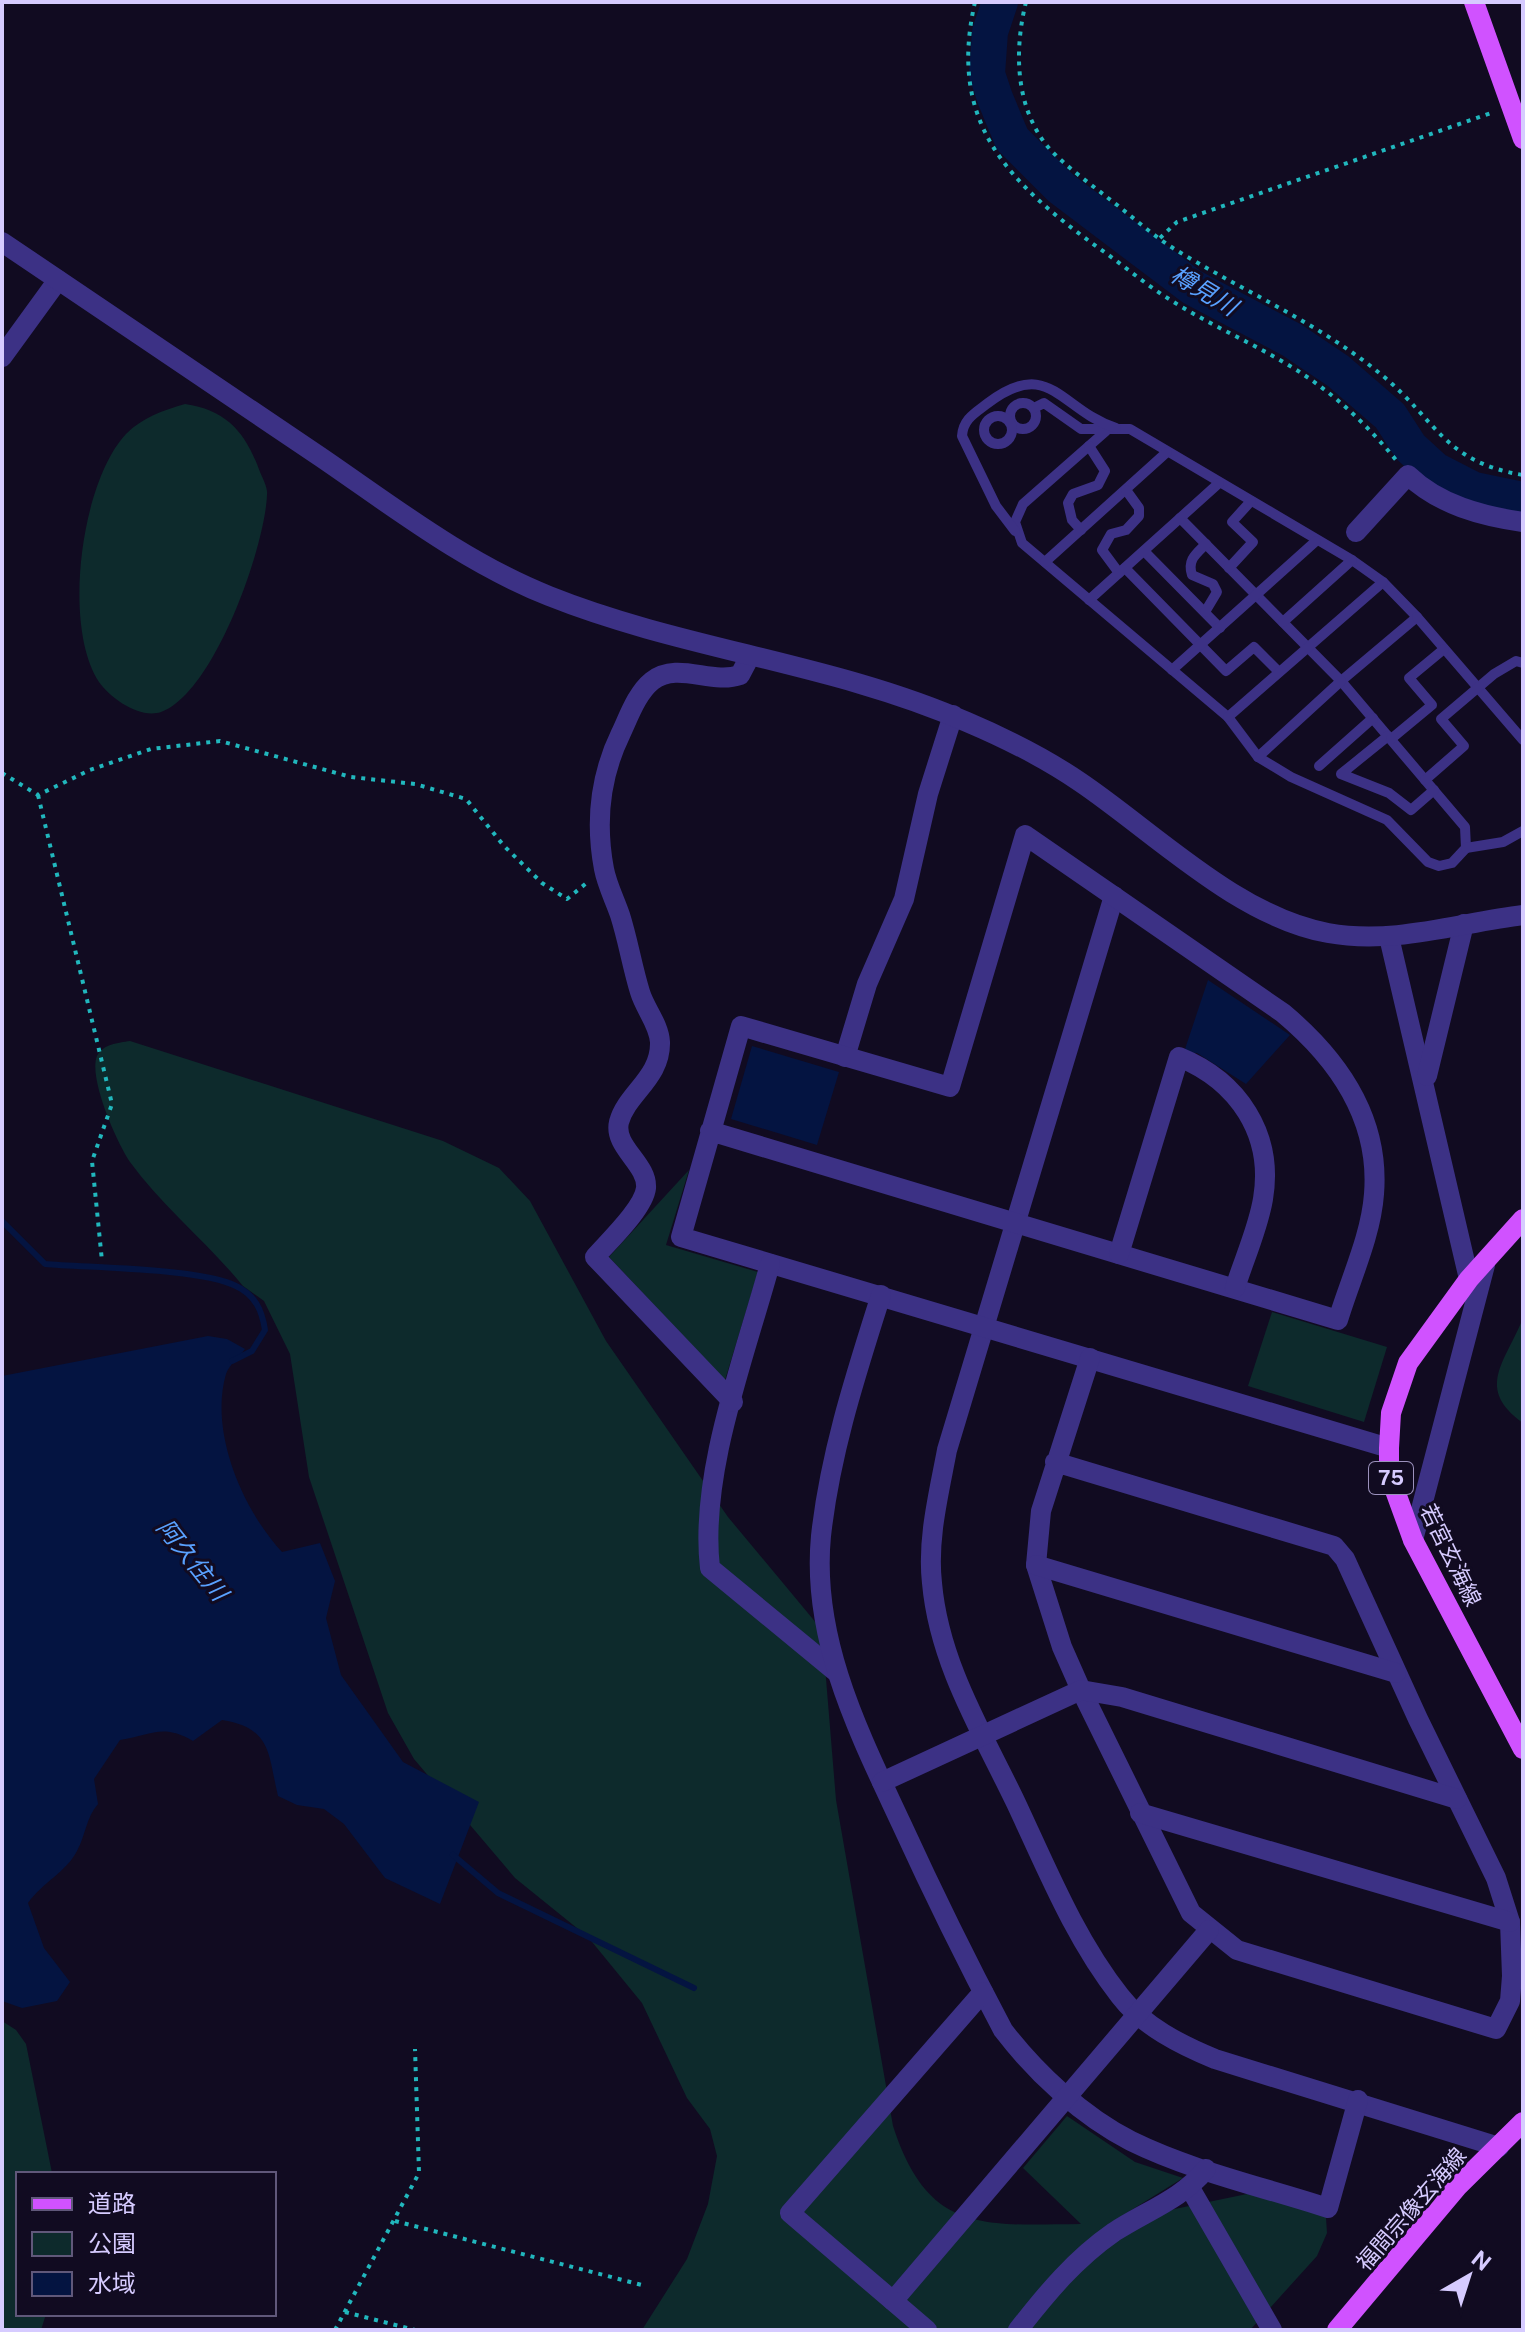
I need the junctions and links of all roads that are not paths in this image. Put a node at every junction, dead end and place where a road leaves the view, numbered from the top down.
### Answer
1 (1474, 2) edge
2 (1523, 139) edge
3 (2, 242) edge
4 (58, 280) junction
5 (9, 334) edge
6 (2, 357) edge
7 (1034, 408) junction
8 (1011, 423) junction
9 (1112, 430) junction
10 (987, 437) junction
11 (1089, 446) junction
12 (969, 450) junction
13 (1167, 452) junction
14 (1219, 483) junction
15 (1126, 490) junction
16 (1251, 501) junction
17 (1180, 518) junction
18 (1523, 522) edge
19 (1081, 530) junction
20 (1356, 532) dead end
21 (1017, 533) junction
22 (1316, 541) junction
23 (1206, 544) junction
24 (1144, 551) junction
25 (1352, 560) junction
26 (1045, 562) junction
27 (1229, 568) junction
28 (1122, 570) junction
29 (1383, 582) junction
30 (1257, 596) junction
31 (1089, 600) junction
32 (1205, 612) junction
33 (1417, 617) junction
34 (1283, 622) junction
35 (1220, 628) junction
36 (1201, 645) junction
37 (1308, 646) junction
38 (1444, 649) junction
39 (750, 656) junction
40 (1523, 663) edge
41 (1172, 670) junction
42 (1279, 672) junction
43 (1341, 681) junction
44 (1477, 687) junction
45 (953, 715) junction
46 (1228, 717) junction
47 (1373, 718) junction
48 (1389, 738) junction
49 (1523, 740) edge
50 (1258, 757) junction
51 (1319, 766) dead end
52 (1425, 780) junction
53 (1434, 790) junction
54 (1523, 831) edge
55 (1466, 848) junction
56 (1114, 896) junction
57 (1522, 913) edge
58 (1464, 924) junction
59 (1389, 937) junction
60 (845, 1057) junction
61 (1425, 1081) junction
62 (710, 1131) junction
63 (1523, 1219) edge
64 (1016, 1222) junction
65 (1119, 1254) junction
66 (1487, 1257) junction
67 (770, 1264) junction
68 (1469, 1279) junction
69 (1235, 1288) junction
70 (881, 1295) junction
71 (985, 1327) junction
72 (1090, 1358) junction
73 (733, 1402) junction
74 (1389, 1448) junction
75 (1055, 1462) junction
76 (1413, 1540) junction
77 (1036, 1565) junction
78 (835, 1671) junction
79 (1396, 1673) junction
80 (1081, 1690) junction
81 (983, 1734) junction
82 (1523, 1749) edge
83 (882, 1782) junction
84 (1457, 1799) junction
85 (1140, 1813) junction
86 (1510, 1922) junction
87 (1209, 1930) junction
88 (983, 1992) junction
89 (1136, 2014) junction
90 (1068, 2095) junction
91 (1358, 2100) junction
92 (1523, 2122) edge
93 (1499, 2147) junction
94 (1206, 2169) junction
95 (1190, 2188) junction
96 (893, 2301) junction
97 (927, 2330) edge
98 (1018, 2330) edge
99 (1272, 2330) edge
100 (1337, 2330) edge

1 - 2 main road
3 - 4 street
4 - 5 street
4 - 39 street
5 - 6 street
7 - 8 lane
7 - 8 lane
7 - 9 lane
8 - 10 lane
8 - 10 lane
9 - 11 lane
9 - 12 lane
9 - 13 lane
10 - 12 lane
11 - 19 lane
11 - 21 lane
12 - 21 lane
13 - 14 lane
13 - 15 lane
14 - 16 lane
14 - 17 lane
15 - 19 lane
15 - 28 lane
16 - 22 lane
16 - 27 lane
17 - 23 lane
17 - 24 lane
18 - 20 street
19 - 26 lane
21 - 26 lane
22 - 25 lane
22 - 30 lane
23 - 27 lane
23 - 32 lane
24 - 28 lane
24 - 32 lane
25 - 29 lane
25 - 34 lane
26 - 31 lane
27 - 30 lane
28 - 31 lane
28 - 36 lane
29 - 33 lane
29 - 37 lane
30 - 34 lane
30 - 35 lane
31 - 41 lane
32 - 35 lane
33 - 38 lane
33 - 43 lane
34 - 37 lane
35 - 36 lane
36 - 41 lane
36 - 42 lane
37 - 42 lane
37 - 43 lane
38 - 44 lane
38 - 48 lane
39 - 45 street
39 - 73 street
40 - 44 lane
41 - 46 lane
42 - 46 lane
43 - 47 lane
43 - 50 lane
44 - 49 lane
44 - 52 lane
45 - 59 street
45 - 60 street
46 - 50 lane
47 - 48 lane
47 - 51 lane
48 - 52 lane
48 - 53 lane
50 - 55 lane
52 - 53 lane
53 - 55 lane
54 - 55 lane
56 - 60 street
56 - 64 street
56 - 69 street
57 - 58 street
58 - 59 street
58 - 61 street
59 - 61 street
60 - 62 street
61 - 68 street
62 - 64 street
62 - 67 street
63 - 66 main road, 若宮玄海線 / 75
64 - 65 street
64 - 71 street
65 - 69 street
65 - 69 street
66 - 68 main road, 若宮玄海線 / 75
66 - 76 street
67 - 70 street
67 - 73 street
68 - 74 main road, 若宮玄海線 / 75
70 - 71 street
70 - 78 street
71 - 72 street
71 - 81 street
72 - 74 street
72 - 75 street
73 - 78 street
74 - 76 main road, 若宮玄海線 / 75
75 - 77 street
75 - 79 street
76 - 82 main road, 若宮玄海線 / 75
77 - 79 street
77 - 80 street
78 - 83 street
79 - 84 street
80 - 81 street
80 - 84 street
80 - 85 street
81 - 83 street
81 - 89 street
83 - 88 street
84 - 86 street
85 - 86 street
85 - 87 street
86 - 87 street
87 - 89 street
88 - 90 street
88 - 96 street
89 - 90 street
89 - 91 street
90 - 94 street
90 - 96 street
91 - 93 street
91 - 94 street
92 - 93 main road, 福間宗像玄海線
93 - 100 main road, 福間宗像玄海線
94 - 95 street
95 - 98 street
95 - 99 street
96 - 97 street

